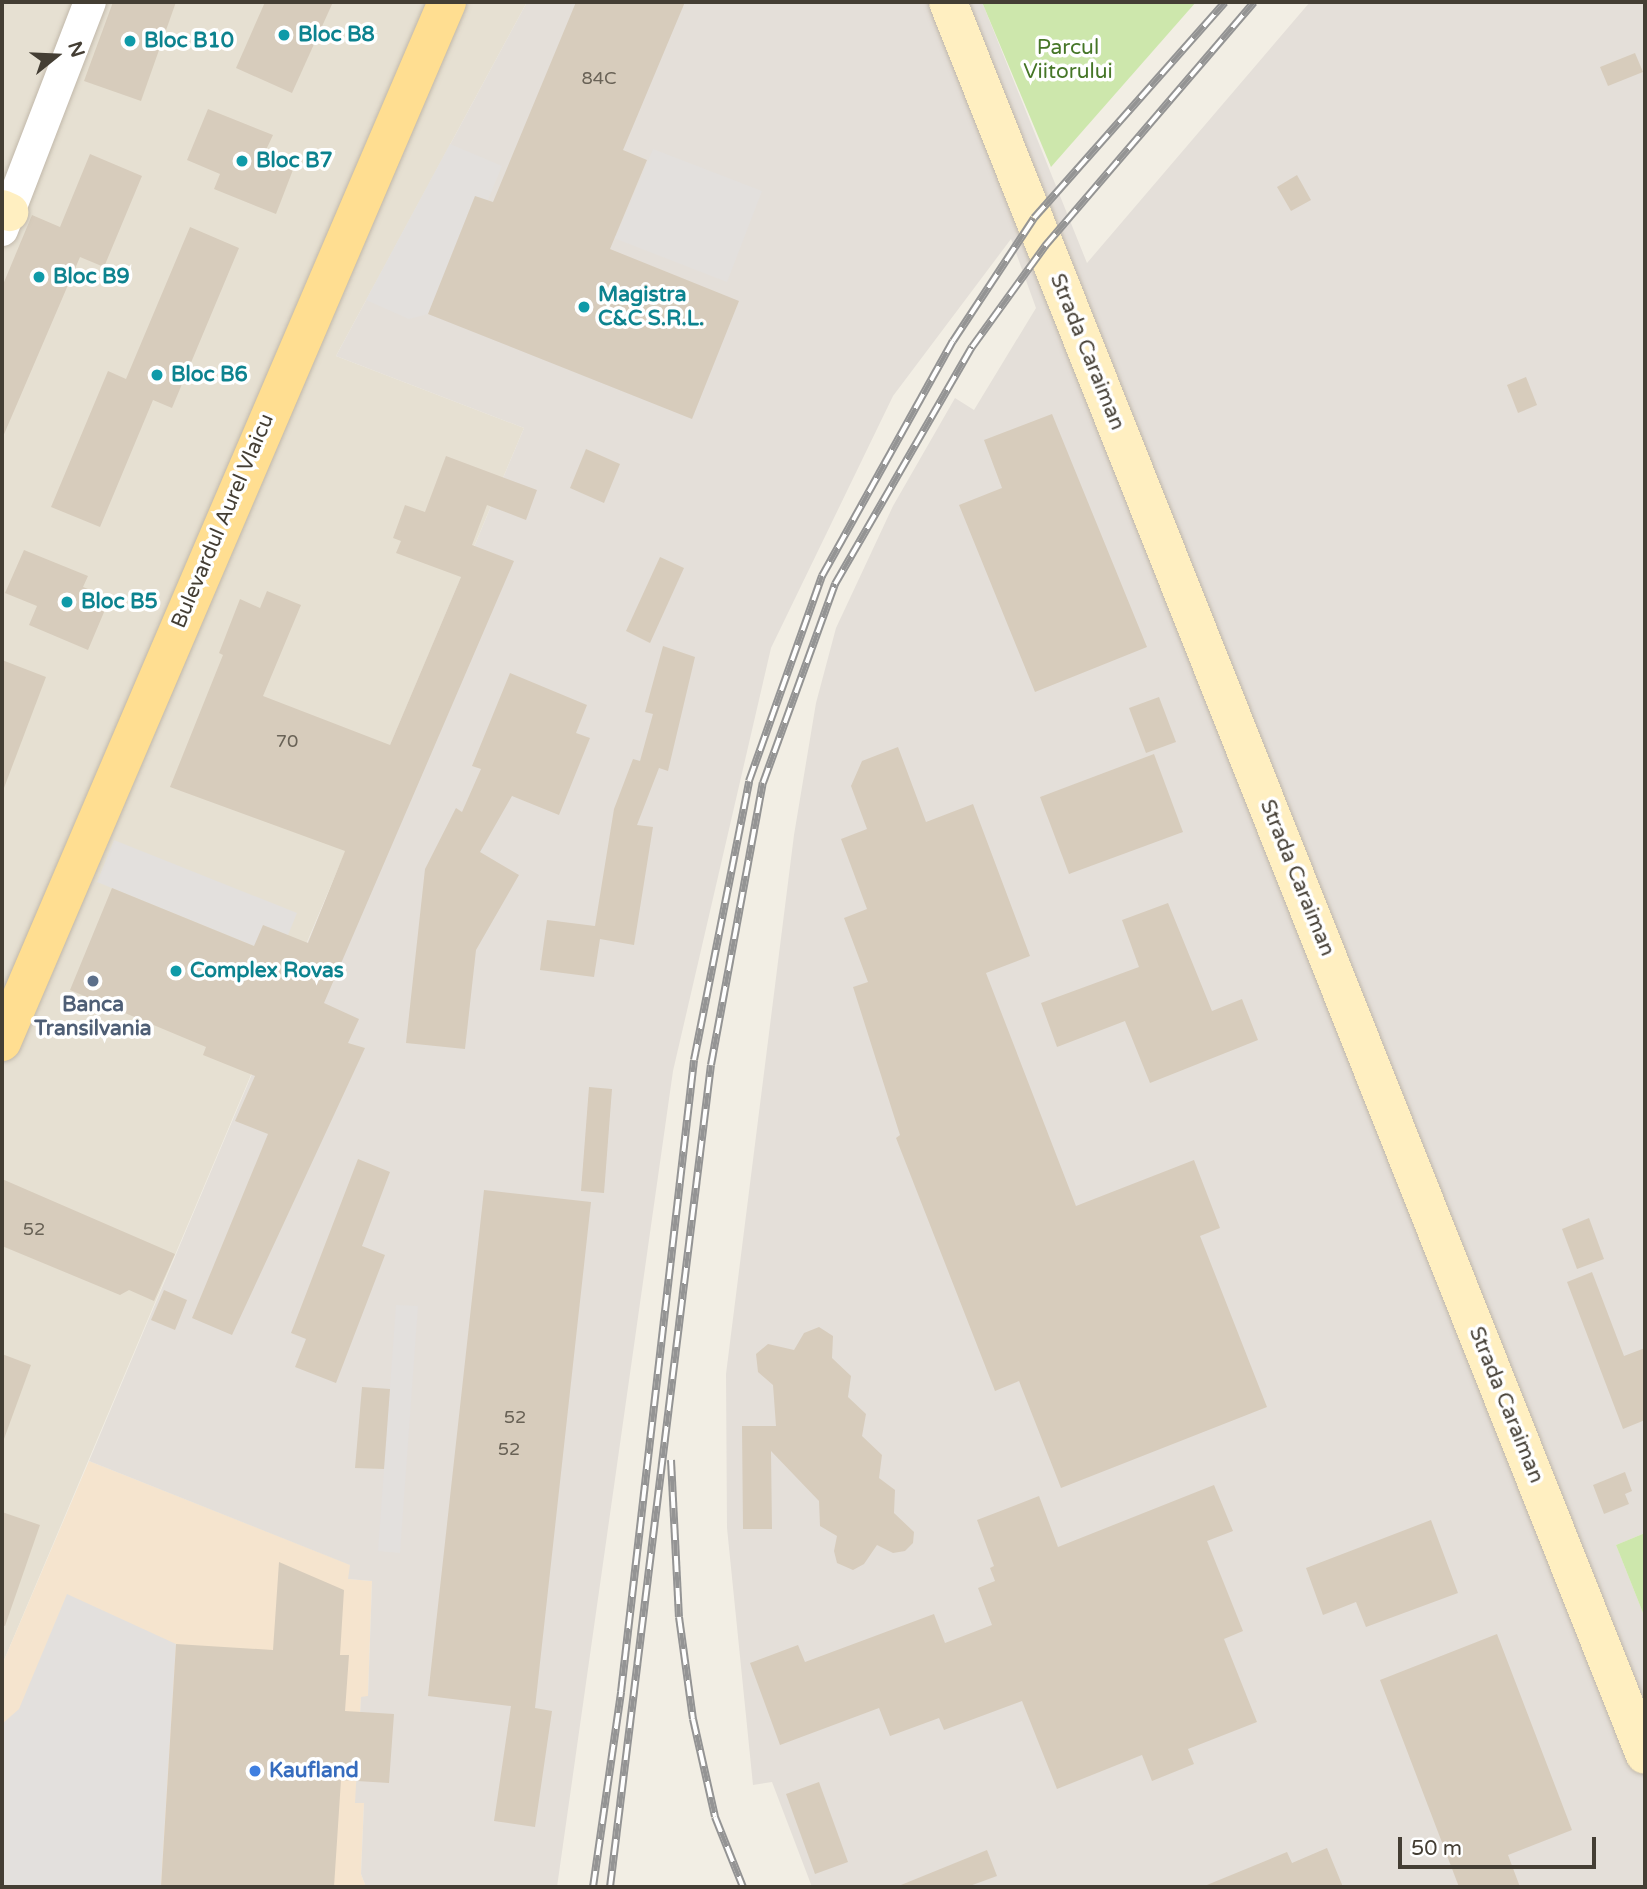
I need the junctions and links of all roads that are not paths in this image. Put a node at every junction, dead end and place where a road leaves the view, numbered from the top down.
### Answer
1 (90, 2) edge
2 (447, 2) edge
3 (948, 2) edge
4 (4, 217) edge
5 (2, 1042) edge
6 (1645, 1755) edge

1 - 4 street
2 - 5 main road, Bulevardul Aurel Vlaicu
3 - 6 street, Strada Caraiman

